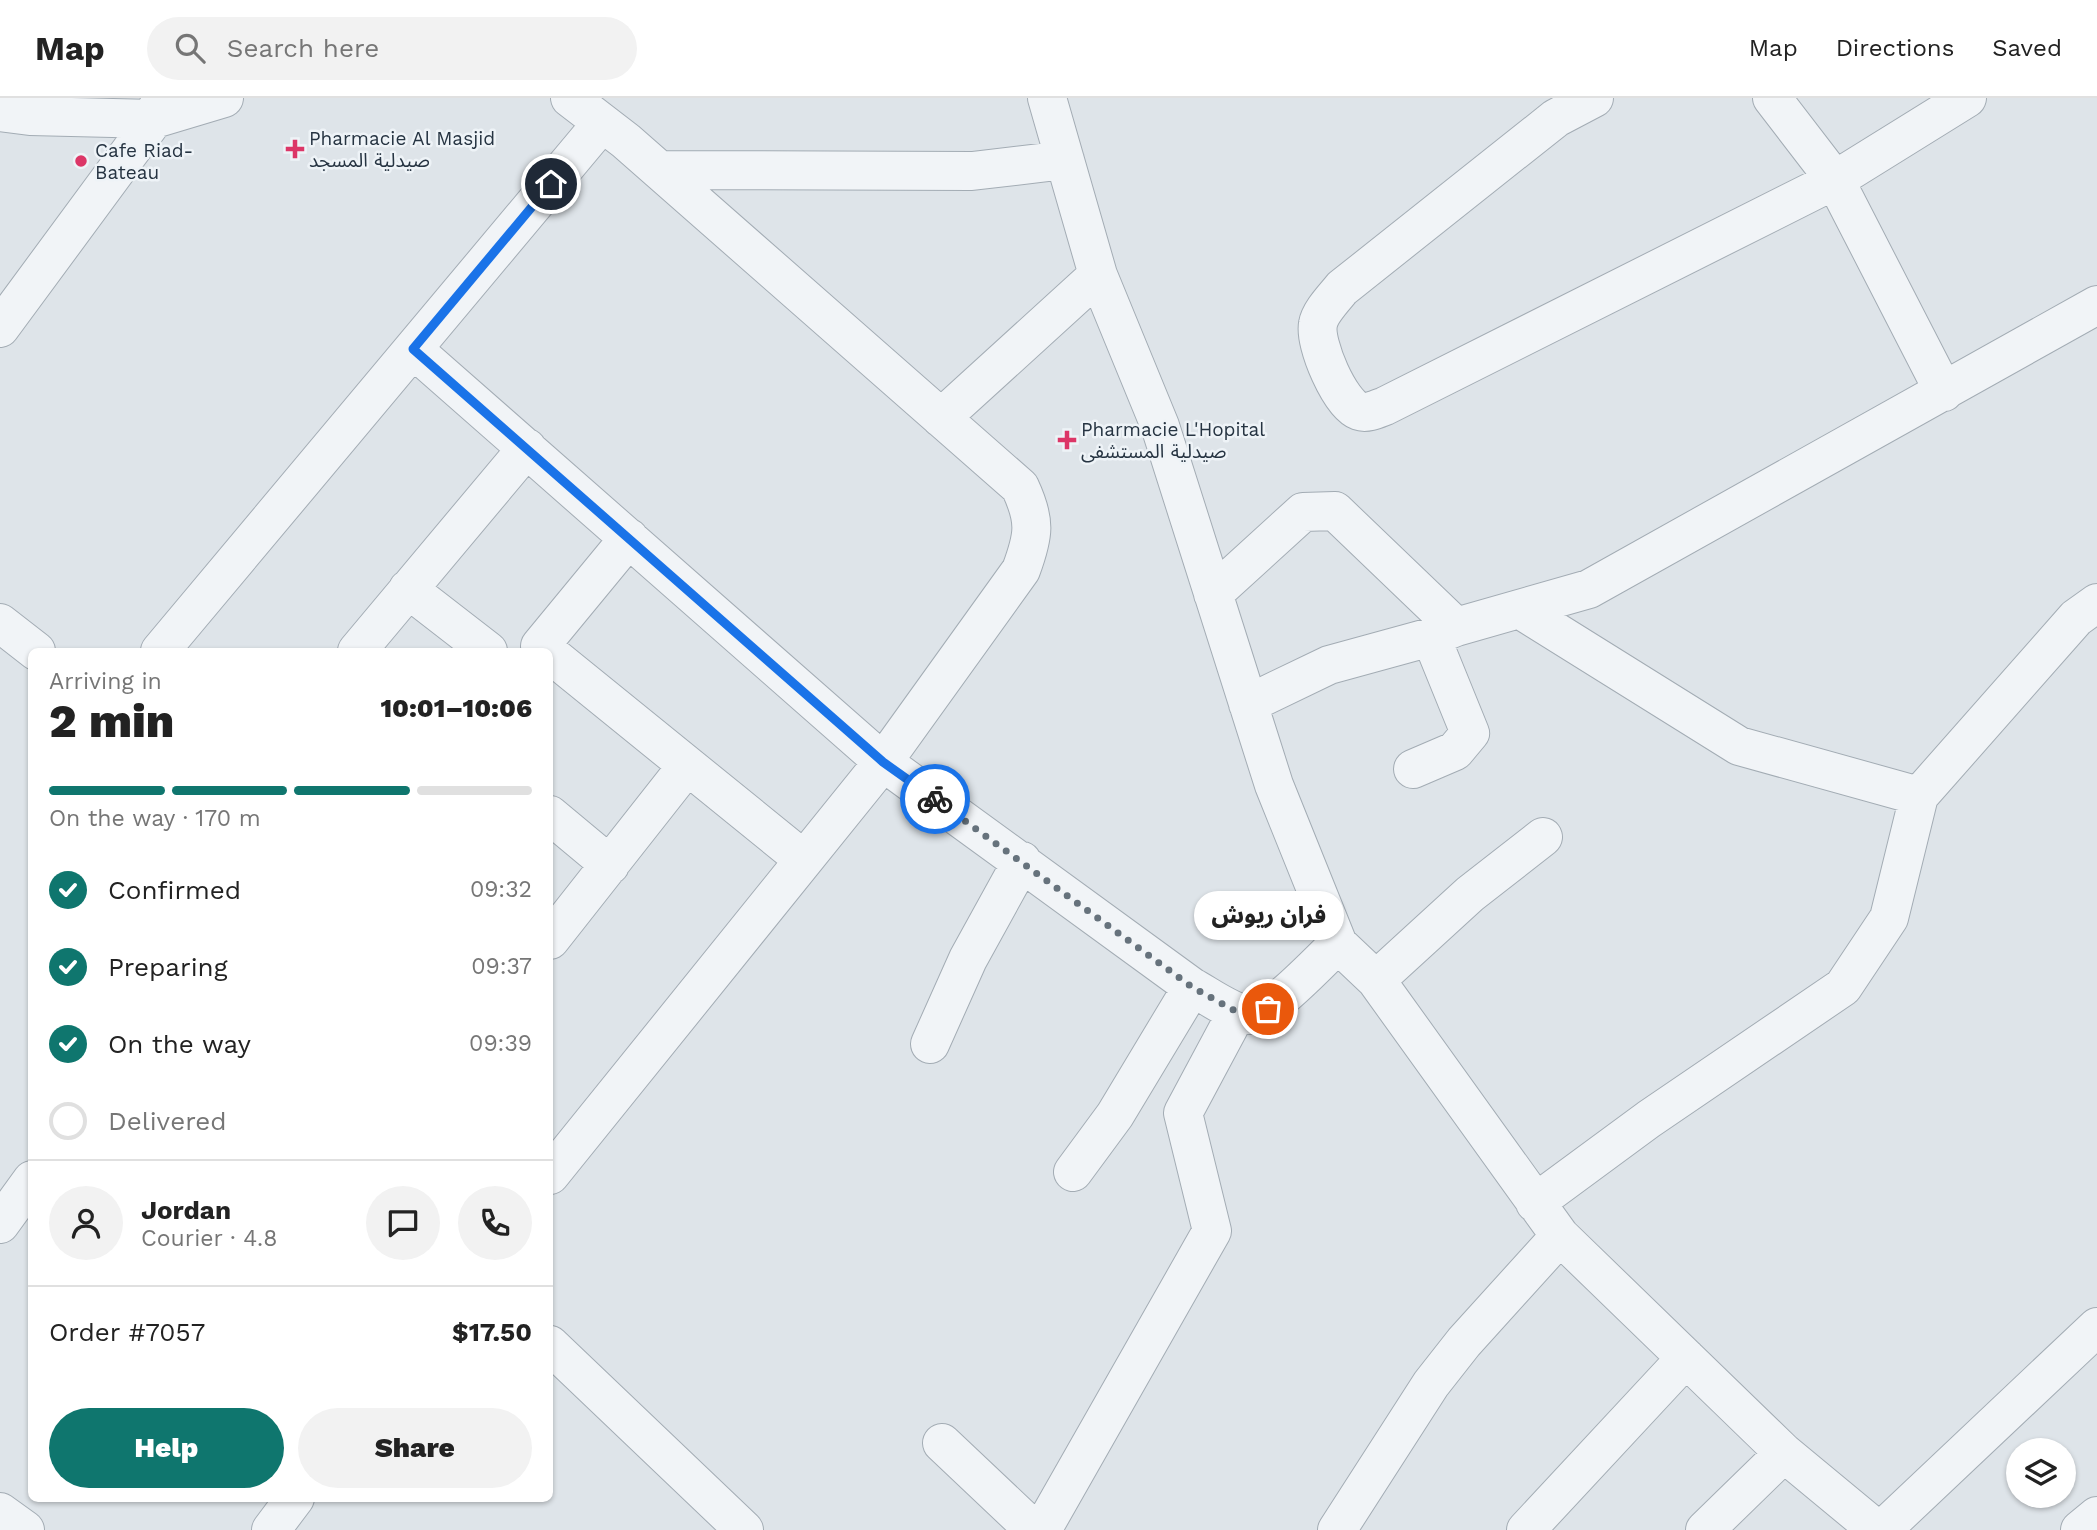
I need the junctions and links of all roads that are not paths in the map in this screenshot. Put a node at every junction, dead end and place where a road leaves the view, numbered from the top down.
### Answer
1 (224, 98) edge
2 (570, 98) edge
3 (1047, 98) edge
4 (1594, 98) edge
5 (1772, 98) edge
6 (1967, 98) edge
7 (158, 109) edge
8 (0, 112) edge
9 (602, 123) junction
10 (1065, 160) junction
11 (659, 170) junction
12 (1835, 180) junction
13 (1098, 275) junction
14 (2097, 305) edge
15 (0, 328) edge
16 (413, 349) junction
17 (1944, 392) junction
18 (941, 418) junction
19 (527, 448) junction
20 (629, 538) junction
21 (408, 589) junction
22 (1213, 594) junction
23 (2097, 603) edge
24 (1521, 610) junction
25 (0, 623) edge
26 (1444, 632) junction
27 (32, 648) edge
28 (163, 648) edge
29 (359, 648) edge
30 (484, 648) edge
31 (545, 648) edge
32 (553, 658) edge
33 (1248, 704) junction
34 (883, 762) junction
35 (688, 766) junction
36 (1413, 769) dead end
37 (1919, 796) junction
38 (553, 818) edge
39 (1543, 837) dead end
40 (804, 860) junction
41 (1022, 861) junction
42 (610, 865) junction
43 (553, 936) edge
44 (1338, 944) junction
45 (1376, 981) junction
46 (1192, 987) junction
47 (1237, 1012) junction
48 (930, 1044) dead end
49 (553, 1171) edge
50 (1073, 1172) dead end
51 (28, 1186) edge
52 (1535, 1203) junction
53 (0, 1224) edge
54 (1560, 1236) junction
55 (2097, 1327) edge
56 (553, 1348) edge
57 (1686, 1358) junction
58 (942, 1443) dead end
59 (1784, 1453) junction
60 (293, 1502) edge
61 (0, 1512) edge
62 (2097, 1516) edge
63 (1030, 1528) edge
64 (25, 1530) edge
65 (271, 1530) edge
66 (744, 1530) edge
67 (1337, 1530) edge
68 (1526, 1530) edge
69 (1705, 1530) edge
70 (1879, 1530) edge
71 (2080, 1530) edge

1 - 7 street
2 - 9 street
3 - 10 street
4 - 12 street
5 - 12 street
6 - 12 street
7 - 8 street
7 - 15 street
9 - 11 street
9 - 16 street
10 - 11 street
10 - 13 street
11 - 18 street
12 - 17 street
13 - 18 street
13 - 22 street
14 - 17 street
16 - 19 street
16 - 28 street
17 - 24 street
18 - 34 street
19 - 20 street
19 - 21 street
20 - 31 street
20 - 34 street
21 - 29 street
21 - 30 street
22 - 26 street
22 - 33 street
23 - 37 street
24 - 26 street
24 - 37 street
25 - 27 street
26 - 33 street
26 - 36 street
32 - 35 street
33 - 44 street
34 - 40 street
34 - 41 street
35 - 40 street
35 - 42 street
37 - 52 street
38 - 42 street
39 - 45 street
40 - 49 street
41 - 46 street
41 - 48 street
42 - 43 street
44 - 45 street
44 - 47 street
45 - 52 street
46 - 47 street
46 - 50 street
47 - 63 street
51 - 53 street
52 - 54 street
54 - 57 street
54 - 67 street
55 - 70 street
56 - 66 street
57 - 59 street
57 - 68 street
58 - 63 street
59 - 69 street
59 - 70 street
60 - 65 street
61 - 64 street
62 - 71 street

